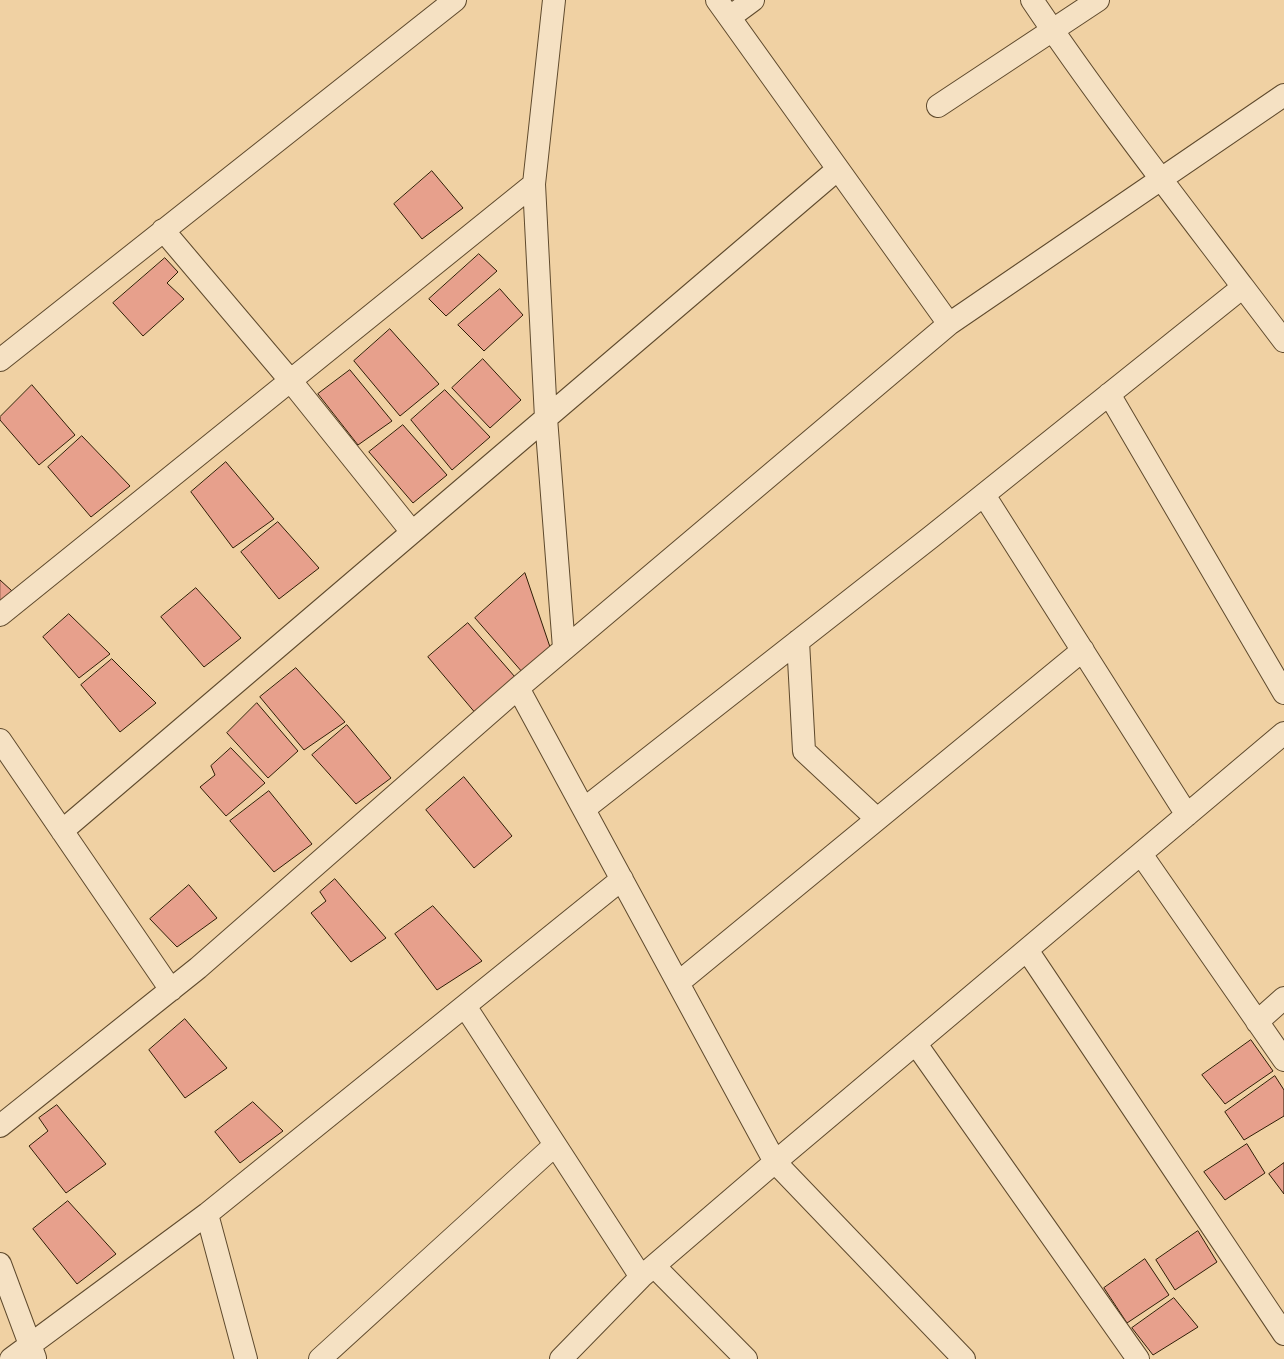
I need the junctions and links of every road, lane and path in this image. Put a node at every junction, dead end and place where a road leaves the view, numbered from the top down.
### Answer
1 (455, 0) edge
2 (554, 0) edge
3 (753, 0) edge
4 (1032, 0) edge
5 (1098, 0) edge
6 (723, 9) edge
7 (1052, 31) junction
8 (1284, 95) edge
9 (938, 106) dead end
10 (838, 169) junction
11 (1161, 179) junction
12 (534, 184) junction
13 (163, 230) junction
14 (1243, 287) junction
15 (949, 324) junction
16 (1284, 341) edge
17 (0, 360) edge
18 (290, 380) junction
19 (1109, 394) junction
20 (546, 418) junction
21 (984, 495) junction
22 (412, 532) junction
23 (0, 616) edge
24 (798, 642) junction
25 (564, 648) junction
26 (1083, 650) junction
27 (518, 688) junction
28 (1284, 693) edge
29 (1284, 733) edge
30 (0, 740) edge
31 (584, 809) junction
32 (1187, 815) junction
33 (877, 819) junction
34 (62, 831) junction
35 (1141, 854) junction
36 (622, 879) junction
37 (1027, 950) junction
38 (678, 983) junction
39 (171, 990) junction
40 (1284, 998) edge
41 (465, 1006) junction
42 (1257, 1022) junction
43 (916, 1044) junction
44 (1284, 1060) edge
45 (0, 1126) edge
46 (555, 1145) junction
47 (775, 1162) junction
48 (207, 1214) junction
49 (0, 1264) edge
50 (647, 1272) junction
51 (1284, 1334) edge
52 (33, 1352) edge
53 (11, 1359) edge
54 (246, 1359) edge
55 (320, 1359) edge
56 (561, 1359) edge
57 (746, 1359) edge
58 (964, 1359) edge
59 (1138, 1359) edge

1 - 13 street
2 - 12 street
3 - 6 street
4 - 7 street
5 - 7 street
6 - 10 street
7 - 9 street
7 - 11 street
8 - 11 street
10 - 15 street
10 - 20 street
11 - 14 street
11 - 15 street
12 - 18 street
12 - 20 street
13 - 17 street
13 - 18 street
14 - 16 street
14 - 19 street
15 - 25 street
18 - 22 street
18 - 23 street
19 - 21 street
19 - 28 street
20 - 22 street
20 - 25 street
21 - 24 street
21 - 26 street
22 - 34 street
24 - 31 street
24 - 33 street
25 - 27 street
26 - 32 street
26 - 33 street
27 - 31 street
27 - 39 street
29 - 32 street
30 - 34 street
31 - 36 street
32 - 35 street
33 - 38 street
34 - 39 street
35 - 37 street
35 - 42 street
36 - 38 street
36 - 41 street
37 - 43 street
37 - 51 street
38 - 47 street
39 - 45 street
40 - 42 street
41 - 46 street
41 - 48 street
42 - 44 street
43 - 47 street
43 - 59 street
46 - 50 street
46 - 55 street
47 - 50 street
47 - 58 street
48 - 52 street
48 - 54 street
49 - 52 street
50 - 56 street
50 - 57 street
52 - 53 street

